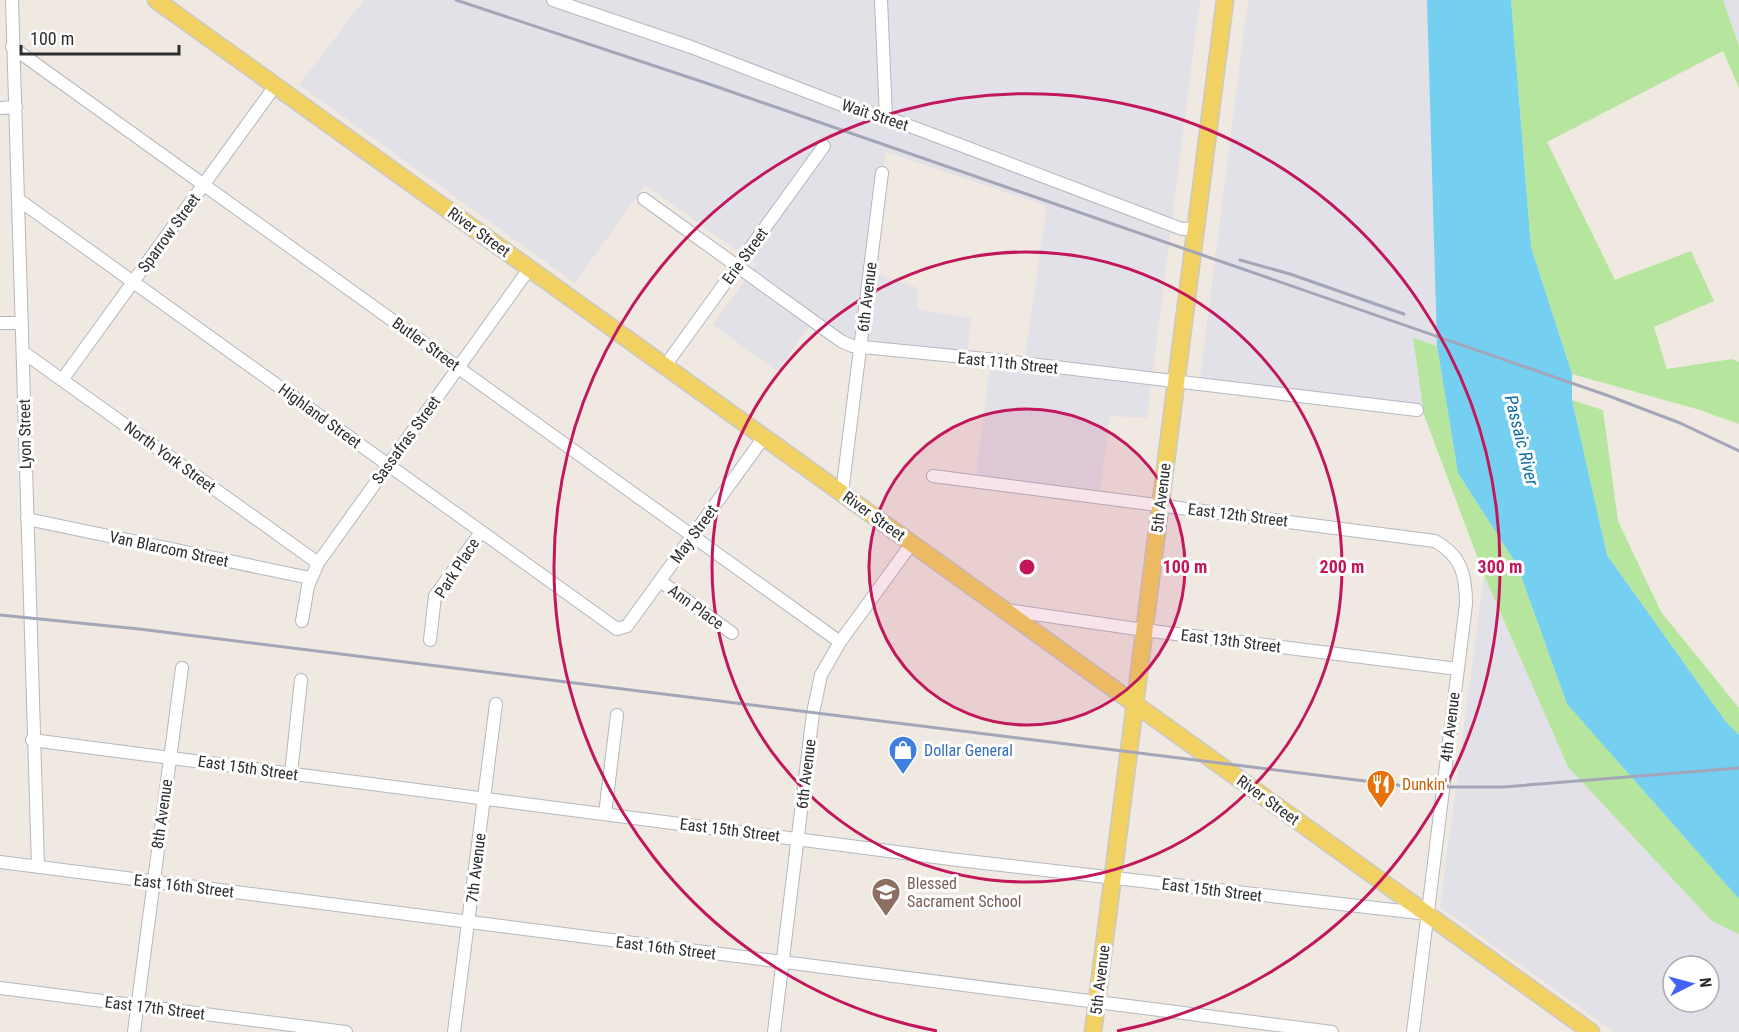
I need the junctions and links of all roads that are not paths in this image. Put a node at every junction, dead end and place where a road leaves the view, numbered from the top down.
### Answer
1 (12, 0) edge
2 (156, 0) edge
3 (553, 0) edge
4 (881, 0) edge
5 (1225, 0) edge
6 (12, 47) junction
7 (275, 86) junction
8 (16, 107) junction
9 (0, 108) edge
10 (886, 117) junction
11 (824, 147) dead end
12 (882, 173) dead end
13 (204, 185) junction
14 (644, 199) dead end
15 (19, 200) junction
16 (1196, 228) junction
17 (738, 266) junction
18 (530, 269) junction
19 (133, 283) junction
20 (0, 323) edge
21 (22, 323) junction
22 (861, 347) junction
23 (23, 352) junction
24 (665, 366) junction
25 (458, 367) junction
26 (63, 380) junction
27 (1176, 383) junction
28 (1417, 410) dead end
29 (764, 437) junction
30 (388, 465) junction
31 (933, 476) dead end
32 (842, 493) junction
33 (1160, 505) junction
34 (27, 519) junction
35 (481, 532) junction
36 (693, 536) junction
37 (1436, 541) joint
38 (912, 543) junction
39 (318, 563) junction
40 (310, 578) junction
41 (660, 581) junction
42 (1004, 610) junction
43 (302, 621) dead end
44 (622, 630) joint
45 (1144, 630) junction
46 (732, 633) dead end
47 (430, 640) dead end
48 (840, 642) junction
49 (182, 668) dead end
50 (1458, 669) junction
51 (301, 680) dead end
52 (496, 704) dead end
53 (1136, 704) junction
54 (617, 715) dead end
55 (32, 740) junction
56 (170, 758) junction
57 (291, 774) junction
58 (484, 799) junction
59 (605, 814) junction
60 (799, 838) junction
61 (0, 862) edge
62 (38, 867) junction
63 (1113, 878) junction
64 (153, 883) junction
65 (1428, 915) junction
66 (469, 922) junction
67 (782, 963) junction
68 (0, 988) edge
69 (1097, 1002) junction
70 (137, 1006) junction
71 (134, 1032) edge
72 (346, 1032) edge
73 (454, 1032) edge
74 (774, 1032) edge
75 (1093, 1032) edge
76 (1332, 1032) edge
77 (1413, 1032) edge
78 (1592, 1032) edge

1 - 6 street, Lyon Street
2 - 7 main road, River Street
3 - 10 street, Wait Street
4 - 10 street
5 - 16 main road, 5th Avenue
6 - 8 street, Lyon Street
6 - 13 street, Butler Street
7 - 13 street, Sparrow Street
7 - 18 main road, River Street
8 - 9 street
8 - 15 street, Lyon Street
10 - 16 street, Wait Street
11 - 17 street, Erie Street
12 - 22 street, 6th Avenue
13 - 19 street, Sparrow Street
13 - 25 street, Butler Street
14 - 17 street, East 11th Street
15 - 19 street, Highland Street
15 - 21 street, Lyon Street
16 - 27 main road, 5th Avenue
17 - 22 street, East 11th Street
17 - 24 street, Erie Street
18 - 24 main road, River Street
18 - 25 street, Sassafras Street
19 - 26 street, Sparrow Street
19 - 30 street, Highland Street
20 - 21 street
21 - 23 street, Lyon Street
22 - 27 street, East 11th Street
22 - 32 street, 6th Avenue
23 - 26 street, North York Street
23 - 34 street, Lyon Street
24 - 29 main road, River Street
25 - 30 street, Sassafras Street
25 - 36 street, Butler Street
26 - 39 street, North York Street
27 - 28 street, East 11th Street
27 - 33 main road, 5th Avenue
29 - 32 main road, River Street
29 - 36 street, May Street
30 - 35 street, Highland Street
30 - 39 street, Sassafras Street
31 - 33 street, East 12th Street
32 - 38 main road, River Street
33 - 37 street, East 12th Street
33 - 45 main road, 5th Avenue
34 - 40 street, Van Blarcom Street
34 - 55 street, Lyon Street
35 - 44 street, Highland Street
35 - 47 street, Park Place
36 - 41 street, May Street
36 - 48 street, Butler Street
37 - 50 street, 4th Avenue
38 - 42 main road, River Street
38 - 48 street, 6th Avenue
39 - 40 street, Sassafras Street
40 - 43 street, Sassafras Street
41 - 44 street, May Street
41 - 46 street, Ann Place
42 - 45 street, East 13th Street
42 - 53 main road, River Street
45 - 50 street, East 13th Street
45 - 53 main road, 5th Avenue
48 - 60 street, 6th Avenue
49 - 56 street, 8th Avenue
50 - 65 street, 4th Avenue
51 - 57 street
52 - 58 street, 7th Avenue
53 - 63 main road, 5th Avenue
53 - 65 main road, River Street
54 - 59 street
55 - 56 street, East 15th Street
55 - 62 street, Lyon Street
56 - 57 street, East 15th Street
56 - 64 street, 8th Avenue
57 - 58 street, East 15th Street
58 - 59 street, East 15th Street
58 - 66 street, 7th Avenue
59 - 60 street, East 15th Street
60 - 63 street, East 15th Street
60 - 67 street, 6th Avenue
61 - 62 street, East 16th Street
62 - 64 street, East 16th Street
63 - 65 street, East 15th Street
63 - 69 main road, 5th Avenue
64 - 66 street, East 16th Street
64 - 70 street, 8th Avenue
65 - 77 street, 4th Avenue
65 - 78 main road, River Street
66 - 67 street, East 16th Street
66 - 73 street, 7th Avenue
67 - 69 street, East 16th Street
67 - 74 street, 6th Avenue
68 - 70 street, East 17th Street
69 - 75 main road, 5th Avenue
69 - 76 street, East 16th Street
70 - 71 street, 8th Avenue
70 - 72 street, East 17th Street

